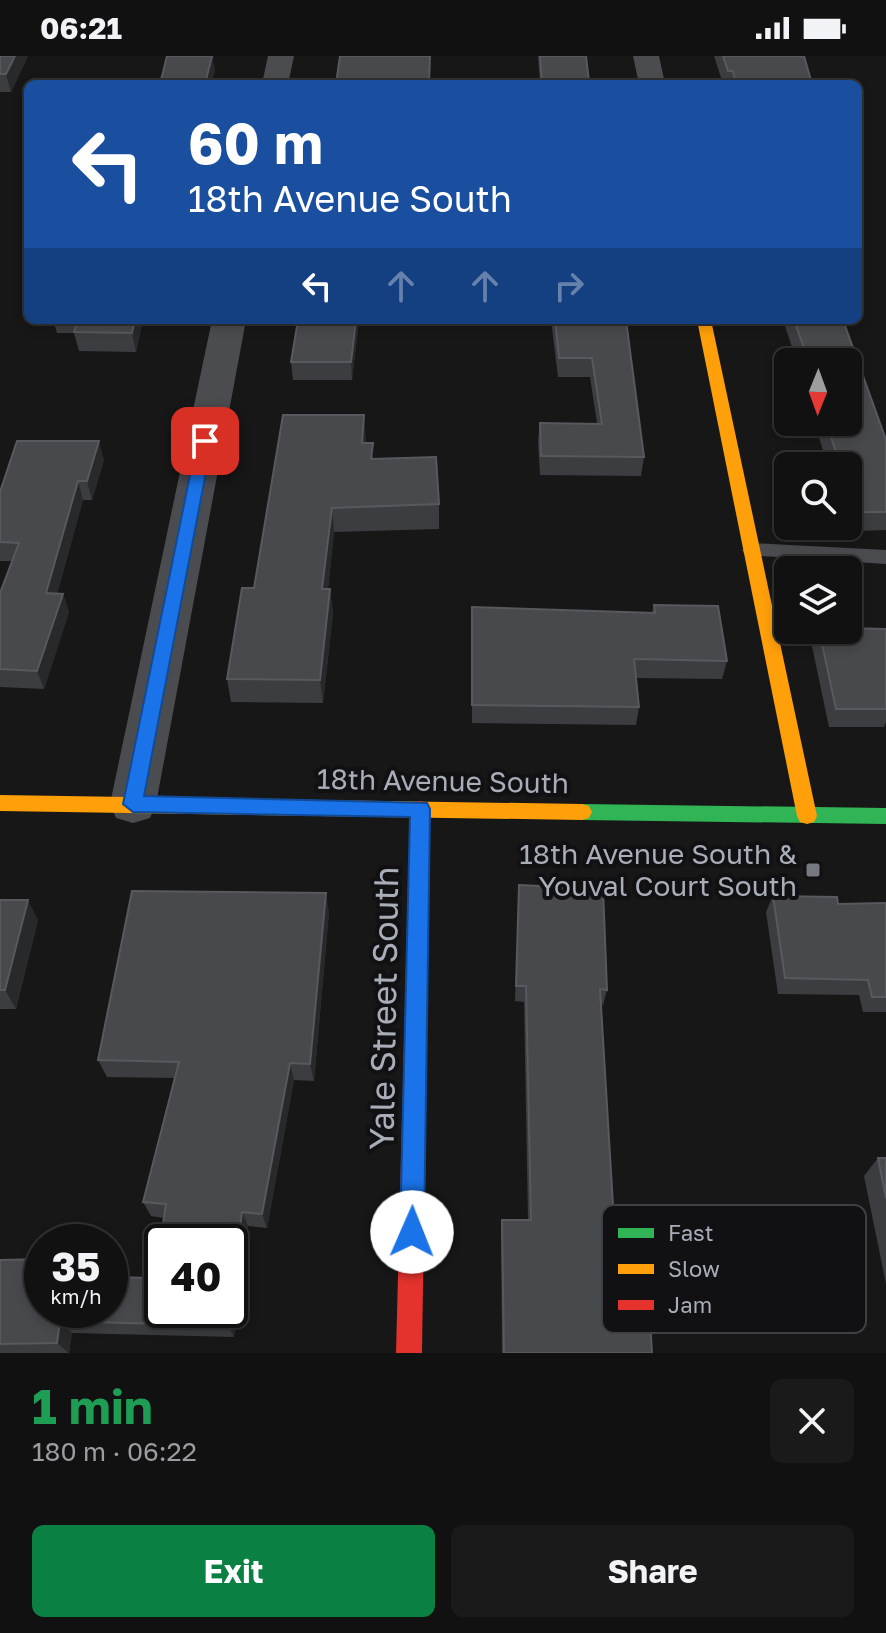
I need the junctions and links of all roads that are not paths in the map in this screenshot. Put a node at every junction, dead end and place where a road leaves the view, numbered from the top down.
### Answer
1 (281, 56) edge
2 (646, 56) edge
3 (276, 80) edge
4 (651, 80) edge
5 (228, 324) edge
6 (705, 324) edge
7 (752, 550) junction
8 (886, 557) edge
9 (0, 803) edge
10 (133, 804) junction
11 (420, 809) junction
12 (807, 816) junction
13 (886, 816) edge
14 (409, 1353) edge

1 - 3 street
2 - 4 street
5 - 10 street
6 - 7 street
7 - 8 lane
7 - 12 street
9 - 10 street, 18th Avenue South
10 - 11 street, 18th Avenue South
11 - 12 street, 18th Avenue South
11 - 14 street, Yale Street South
12 - 13 street, 18th Avenue South

